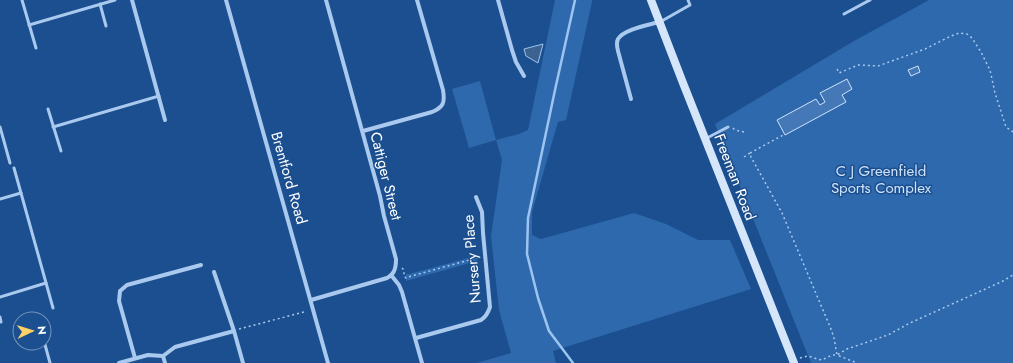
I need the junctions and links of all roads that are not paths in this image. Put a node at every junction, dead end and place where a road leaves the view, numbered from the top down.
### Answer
1 (22, 0) edge
2 (115, 0) edge
3 (132, 0) edge
4 (226, 0) edge
5 (326, 0) edge
6 (416, 0) edge
7 (498, 0) edge
8 (651, 0) edge
9 (688, 0) edge
10 (870, 0) edge
11 (100, 4) junction
12 (844, 14) dead end
13 (660, 22) junction
14 (29, 25) junction
15 (106, 26) dead end
16 (36, 48) dead end
17 (524, 76) dead end
18 (159, 96) junction
19 (631, 99) dead end
20 (48, 109) dead end
21 (165, 120) dead end
22 (53, 127) junction
23 (728, 127) road end
24 (0, 128) edge
25 (363, 131) junction
26 (705, 139) junction
27 (2, 140) edge
28 (60, 151) dead end
29 (10, 163) dead end
30 (14, 168) dead end
31 (21, 193) junction
32 (476, 197) dead end
33 (0, 199) edge
34 (201, 265) dead end
35 (214, 272) dead end
36 (391, 275) junction
37 (46, 283) junction
38 (0, 297) edge
39 (311, 300) junction
40 (54, 308) dead end
41 (0, 317) edge
42 (1, 322) dead end
43 (234, 331) junction
44 (416, 338) junction
45 (47, 351) edge
46 (163, 356) junction
47 (135, 358) junction
48 (796, 361) edge
49 (50, 363) edge
50 (119, 363) edge
51 (165, 363) edge
52 (243, 363) edge
53 (328, 363) edge
54 (422, 363) edge

1 - 14 lane
2 - 11 lane
3 - 18 street
4 - 39 street, Brentford Road
5 - 25 street, Cattiger Street
6 - 25 street
7 - 17 street
8 - 13 street, Freeman Road
9 - 13 lane
10 - 12 lane
11 - 14 lane
11 - 15 lane
13 - 19 street
13 - 26 street, Freeman Road
14 - 16 lane
18 - 21 street
18 - 22 lane
20 - 22 lane
22 - 28 lane
23 - 26 lane
24 - 27 lane
25 - 36 street, Cattiger Street
26 - 48 street, Freeman Road
27 - 29 lane
30 - 31 lane
31 - 33 lane
31 - 37 lane
32 - 44 street, Nursery Place
34 - 47 street
35 - 43 street
36 - 39 street
36 - 44 street
37 - 38 lane
37 - 40 lane
39 - 53 street, Brentford Road
41 - 42 lane
43 - 46 street
43 - 52 street
44 - 54 street
45 - 49 lane
46 - 47 street
46 - 51 street
47 - 50 street

